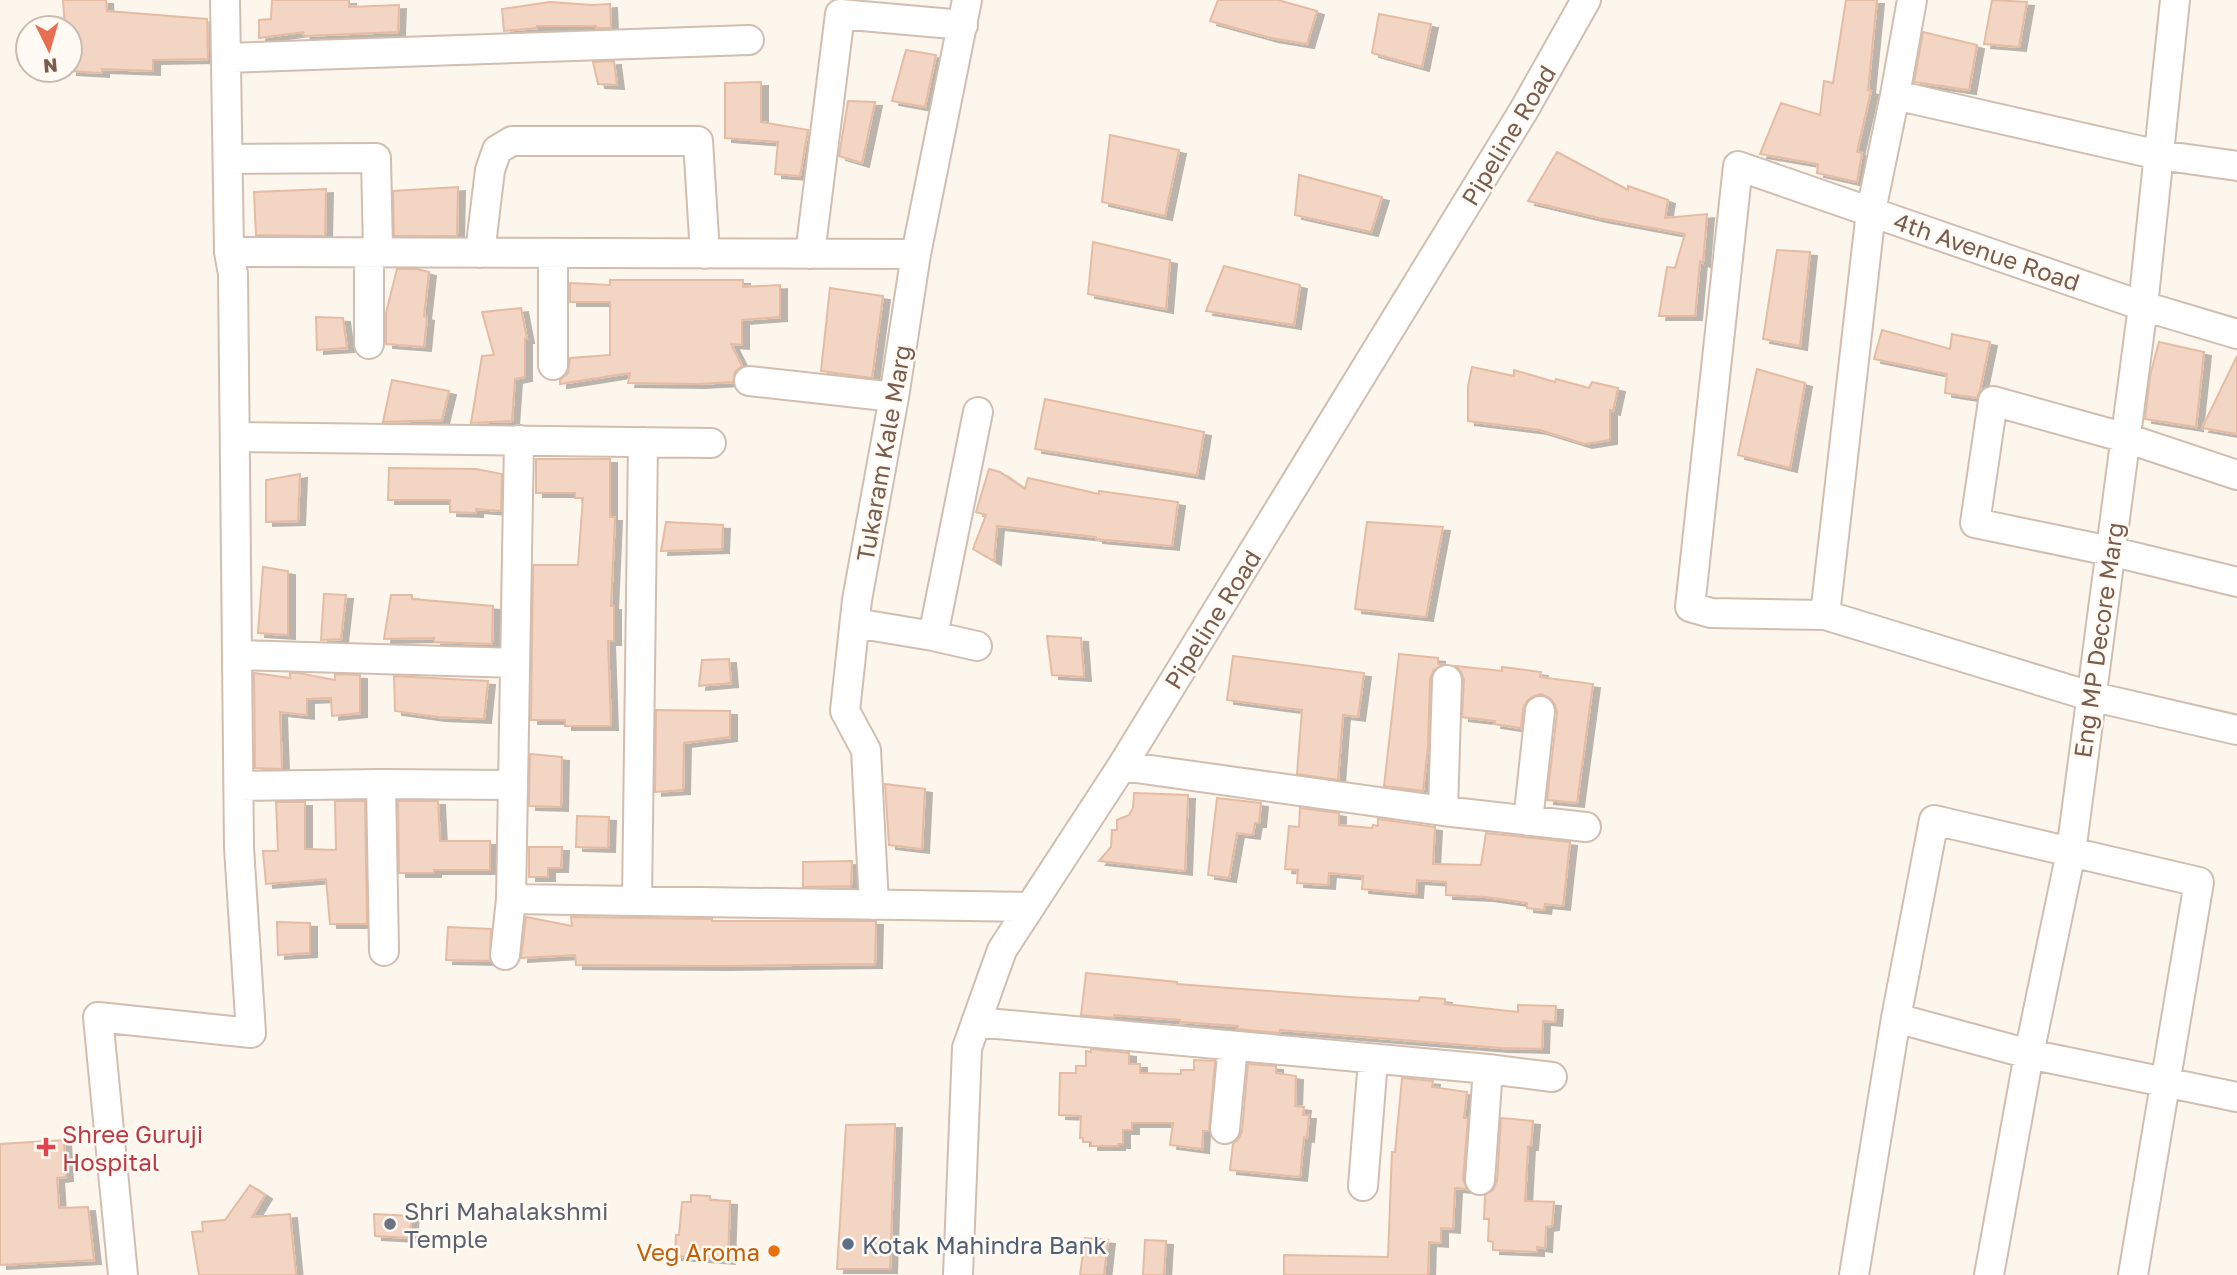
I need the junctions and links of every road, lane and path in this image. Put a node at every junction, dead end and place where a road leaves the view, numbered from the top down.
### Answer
1 (225, 0) edge
2 (1586, 0) edge
3 (1912, 0) edge
4 (2175, 0) edge
5 (965, 12) edge
6 (749, 40) dead end
7 (226, 58) junction
8 (1895, 95) junction
9 (2159, 155) junction
10 (228, 159) junction
11 (2237, 166) edge
12 (1871, 211) junction
13 (229, 251) junction
14 (373, 252) junction
15 (480, 253) junction
16 (552, 253) junction
17 (705, 254) junction
18 (810, 254) junction
19 (916, 254) junction
20 (2143, 306) junction
21 (2237, 334) edge
22 (369, 344) dead end
23 (553, 365) dead end
24 (749, 381) dead end
25 (894, 397) junction
26 (978, 412) dead end
27 (236, 437) junction
28 (2126, 438) junction
29 (519, 440) junction
30 (643, 442) junction
31 (711, 443) dead end
32 (2237, 475) edge
33 (2110, 551) junction
34 (2237, 582) edge
35 (1825, 615) junction
36 (855, 623) junction
37 (933, 636) junction
38 (977, 646) dead end
39 (238, 654) junction
40 (515, 663) junction
41 (1447, 680) dead end
42 (2090, 696) junction
43 (1540, 711) dead end
44 (2237, 730) edge
45 (1122, 766) junction
46 (382, 784) junction
47 (513, 785) junction
48 (239, 786) junction
49 (1443, 811) junction
50 (1528, 821) junction
51 (1586, 827) dead end
52 (2071, 852) junction
53 (510, 899) junction
54 (637, 901) junction
55 (874, 905) junction
56 (1029, 907) junction
57 (384, 951) dead end
58 (505, 955) dead end
59 (1896, 1018) junction
60 (976, 1022) junction
61 (1233, 1046) junction
62 (2029, 1054) junction
63 (1373, 1060) junction
64 (1488, 1069) junction
65 (1552, 1077) dead end
66 (2165, 1083) junction
67 (2237, 1097) edge
68 (1225, 1129) dead end
69 (1480, 1180) dead end
70 (1363, 1186) dead end
71 (123, 1275) edge
72 (958, 1275) edge
73 (1854, 1275) edge
74 (1989, 1275) edge
75 (2133, 1275) edge

1 - 7 street
2 - 45 street, Pipeline Road
3 - 8 street
4 - 9 street, Eng MP Decore Marg
5 - 18 street
5 - 19 street, Tukaram Kale Marg
6 - 7 street
7 - 10 street
8 - 9 street
8 - 12 street
9 - 11 street
9 - 20 street, Eng MP Decore Marg
10 - 13 street
10 - 14 street
12 - 20 street, 4th Avenue Road
12 - 35 street
12 - 35 street, 4th Avenue Road
13 - 14 street
13 - 27 street
14 - 15 street
14 - 22 street
15 - 16 street
15 - 17 street
16 - 17 street
16 - 23 street
17 - 18 street
18 - 19 street
19 - 25 street, Tukaram Kale Marg
20 - 21 street, 4th Avenue Road
20 - 28 street, Eng MP Decore Marg
24 - 25 street
25 - 36 street, Tukaram Kale Marg
26 - 37 street
27 - 29 street
27 - 39 street
28 - 32 street
28 - 33 street, Eng MP Decore Marg
28 - 33 street
29 - 30 street
29 - 40 street
30 - 31 street
30 - 54 street
33 - 34 street
33 - 42 street, Eng MP Decore Marg
35 - 42 street
36 - 37 street
36 - 55 street, Tukaram Kale Marg
37 - 38 street
39 - 40 street
39 - 48 street
40 - 47 street
41 - 49 street
42 - 44 street
42 - 52 street, Eng MP Decore Marg
43 - 50 street
45 - 49 street
45 - 56 street, Pipeline Road
46 - 47 street
46 - 48 street
46 - 57 street
47 - 53 street
48 - 71 street
49 - 50 street
50 - 51 street
52 - 59 street
52 - 62 street, Eng MP Decore Marg
52 - 66 street
53 - 54 street
53 - 58 street
54 - 55 street
55 - 56 street
56 - 60 street, Pipeline Road
59 - 62 street
59 - 73 street
60 - 61 street
60 - 72 street, Pipeline Road
61 - 63 street
61 - 68 street
62 - 66 street
62 - 74 street, Eng MP Decore Marg
63 - 64 street
63 - 70 street
64 - 65 street
64 - 69 street
66 - 67 street
66 - 75 street

